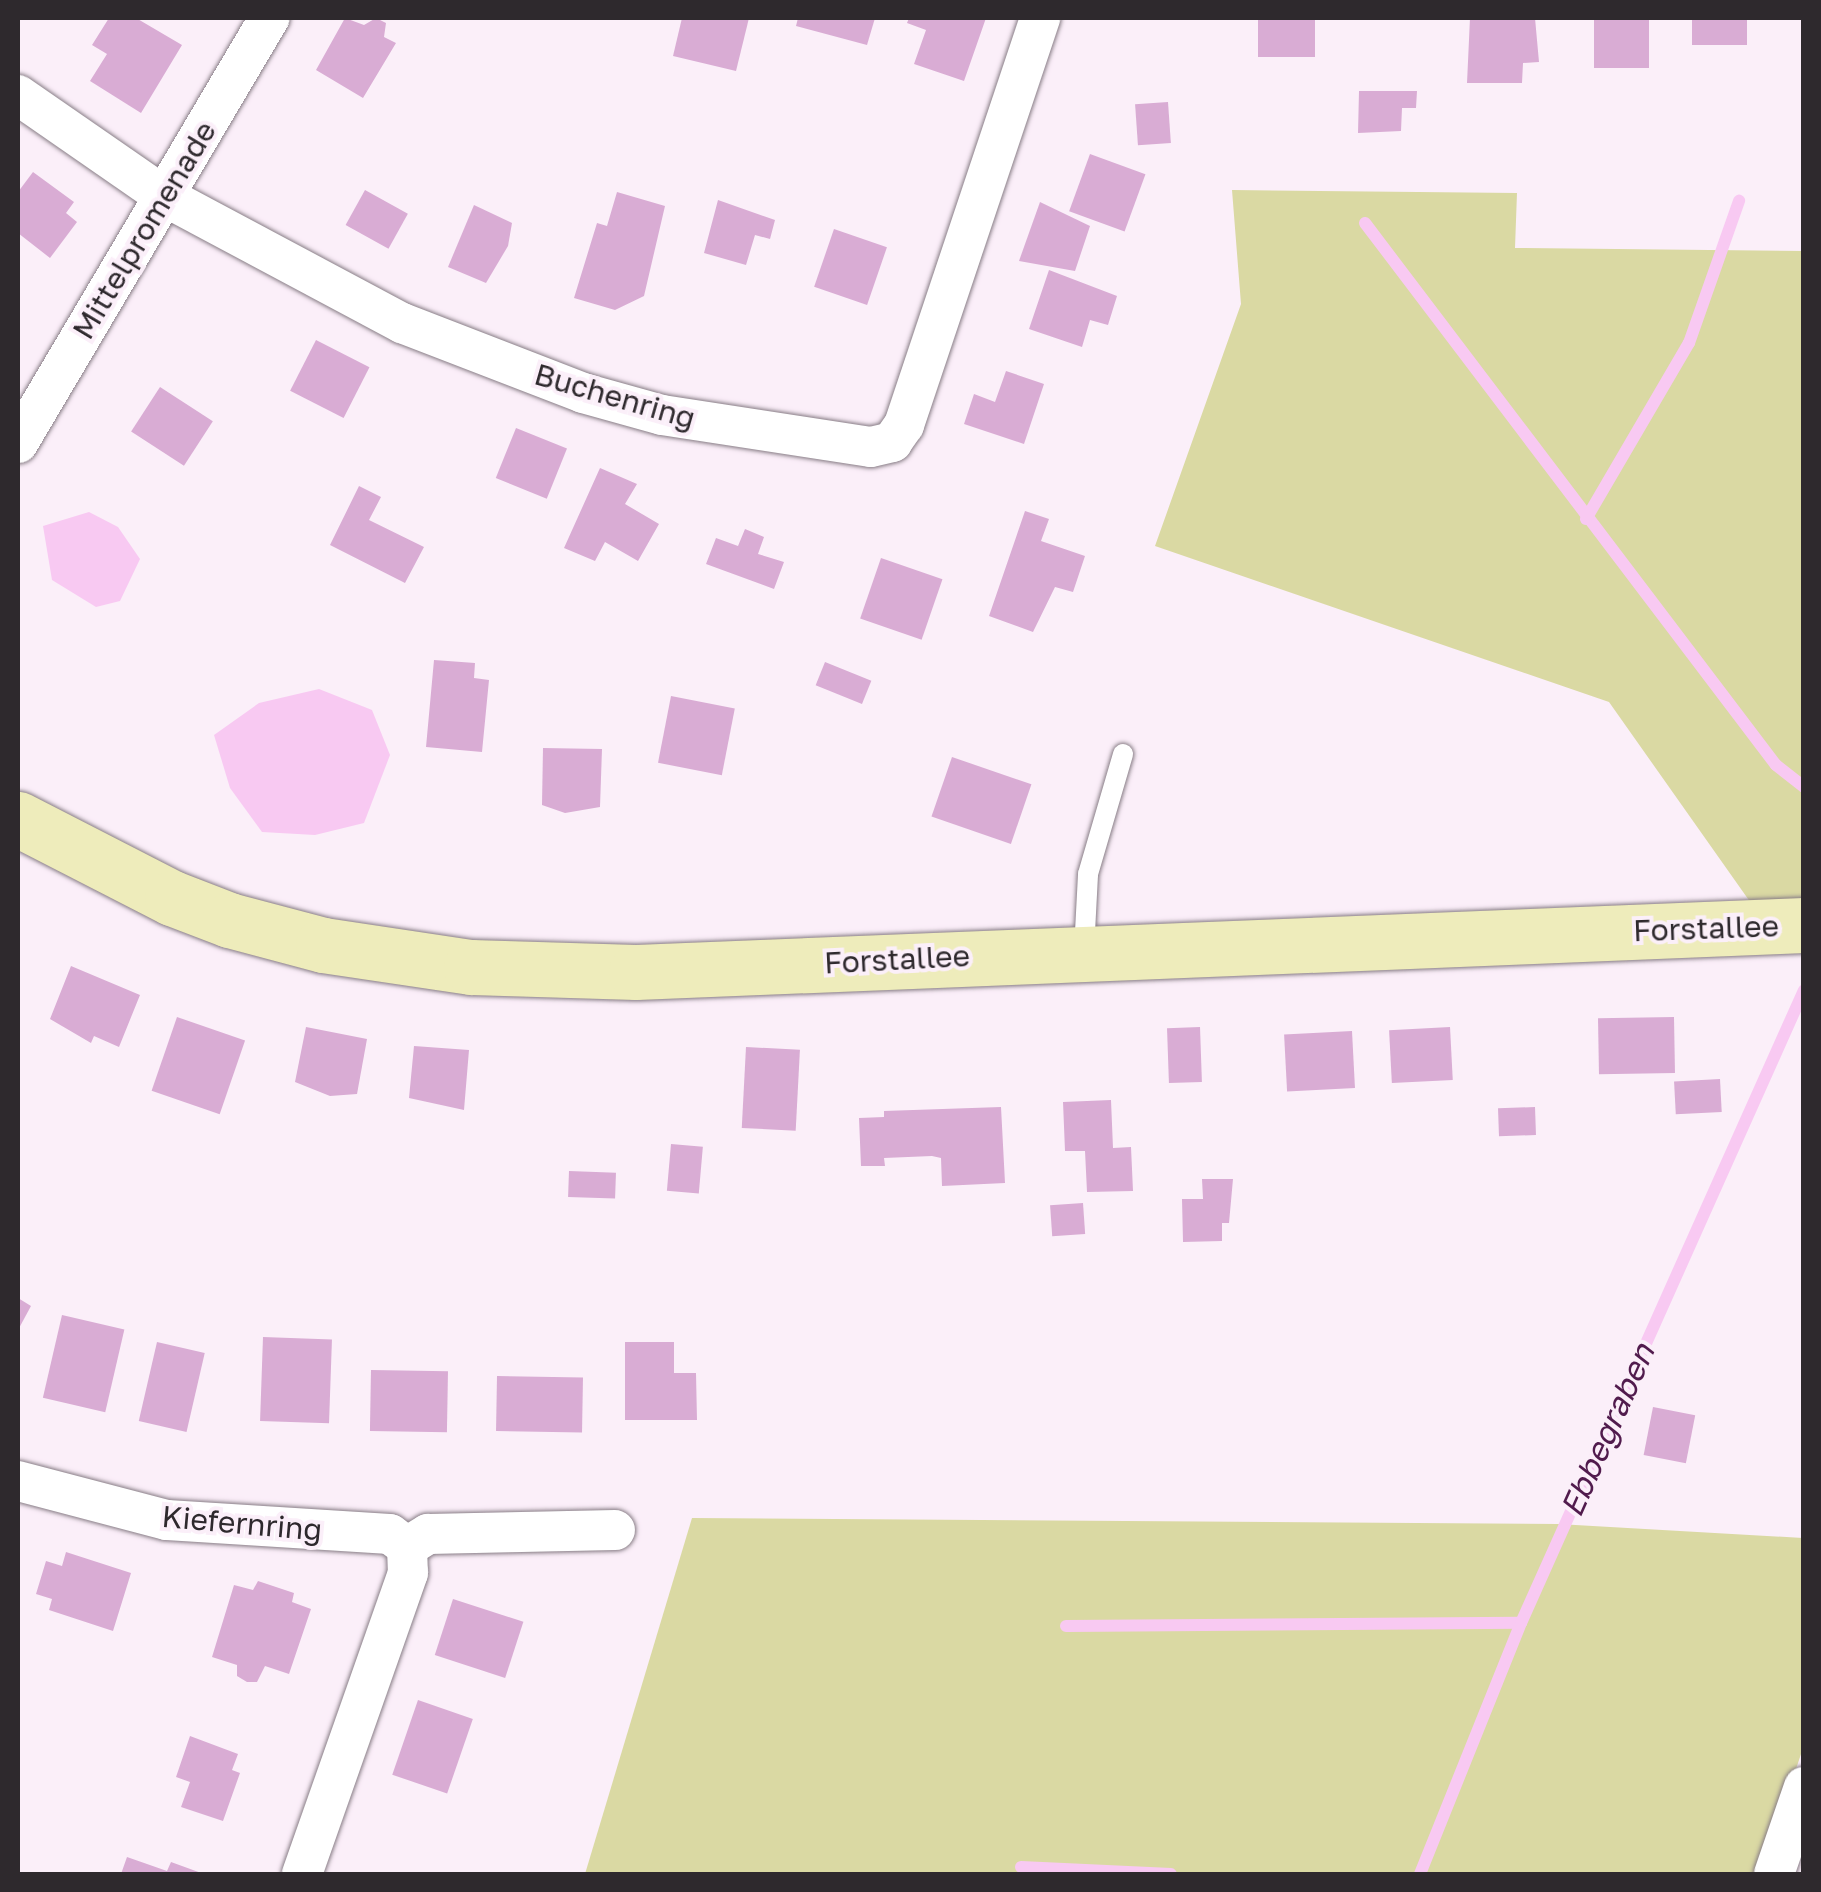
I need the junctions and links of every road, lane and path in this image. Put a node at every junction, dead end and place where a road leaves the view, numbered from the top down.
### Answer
1 (269, 18) edge
2 (1040, 18) edge
3 (18, 95) edge
4 (164, 196) junction
5 (18, 443) edge
6 (1122, 754) dead end
7 (18, 819) edge
8 (1804, 924) edge
9 (1084, 951) junction
10 (18, 1481) edge
11 (615, 1530) dead end
12 (407, 1547) junction
13 (1804, 1787) edge
14 (302, 1874) edge
15 (1774, 1874) edge

1 - 4 street, Mittelpromenade
2 - 4 street, Buchenring
3 - 4 street, Buchenring
4 - 5 street, Mittelpromenade
6 - 9 lane
7 - 9 street, Forstallee
8 - 9 street, Forstallee
10 - 12 street, Kiefernring
11 - 12 street
12 - 14 street
13 - 15 street

